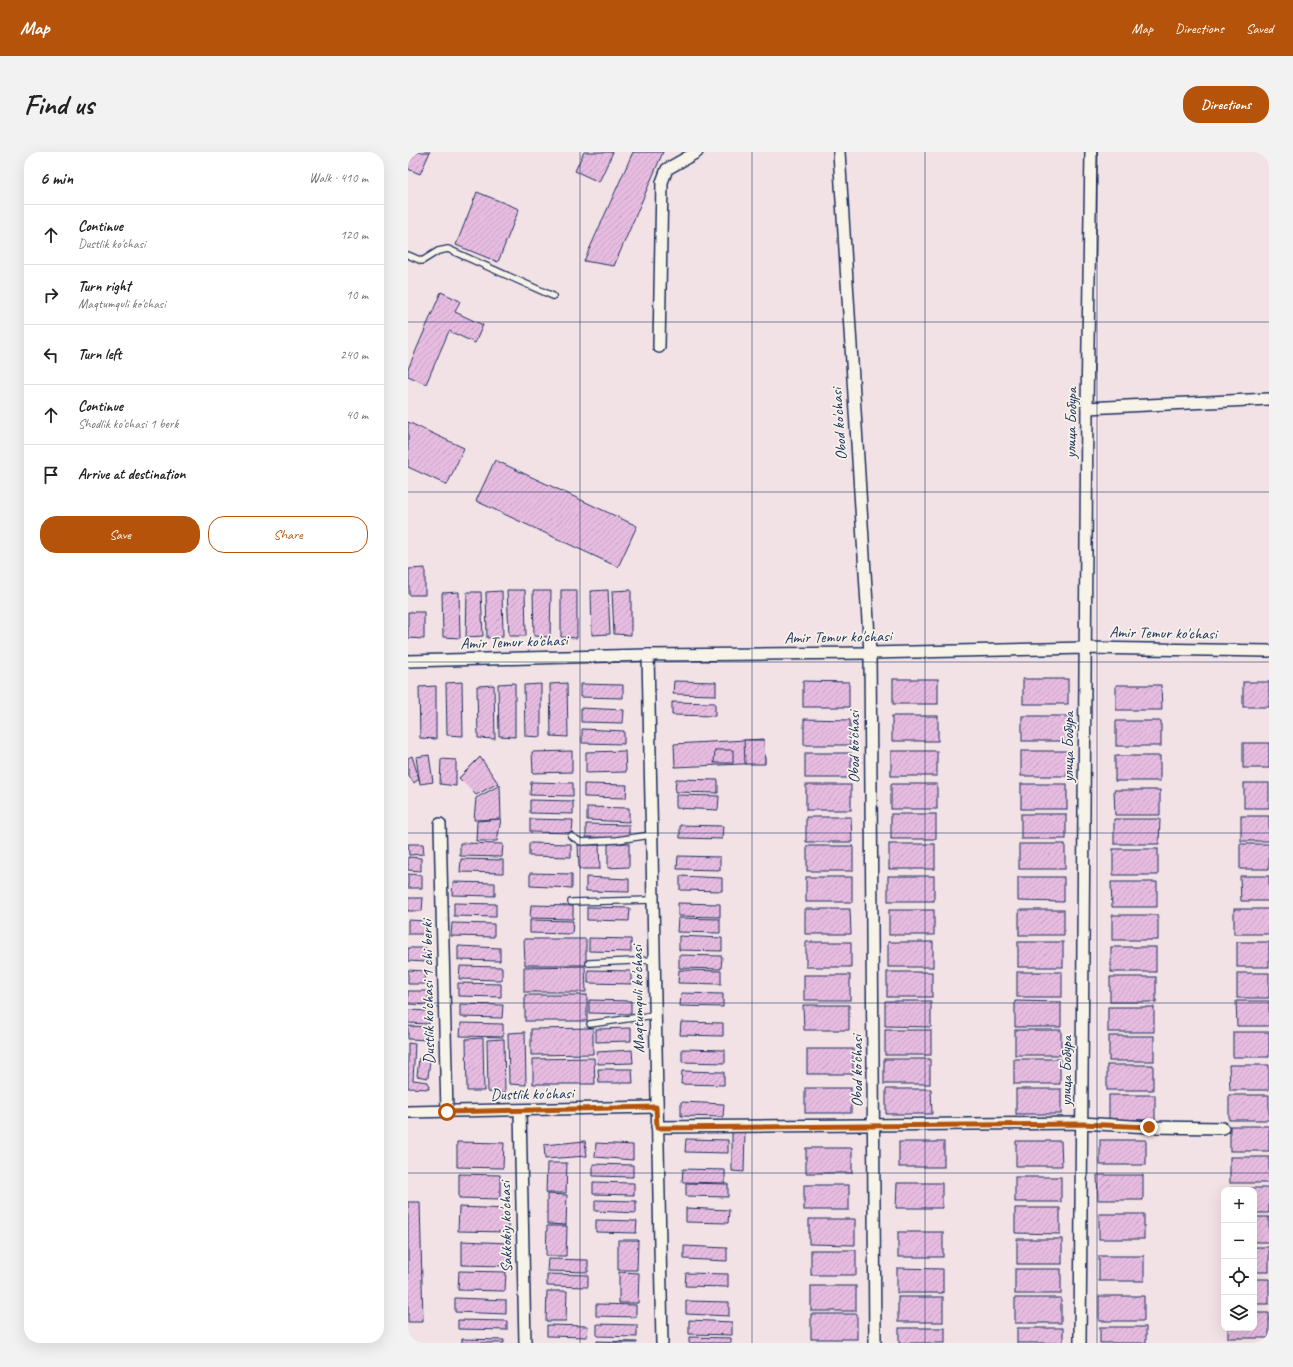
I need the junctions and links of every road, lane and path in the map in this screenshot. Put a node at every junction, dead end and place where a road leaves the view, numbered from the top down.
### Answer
1 (697, 152) edge
2 (839, 152) edge
3 (1091, 152) edge
4 (408, 255) edge
5 (553, 296) dead end
6 (659, 347) dead end
7 (1269, 399) edge
8 (1087, 408) junction
9 (1085, 648) junction
10 (1269, 651) edge
11 (870, 653) junction
12 (648, 655) junction
13 (408, 661) edge
14 (440, 824) dead end
15 (651, 835) junction
16 (571, 836) dead end
17 (652, 900) junction
18 (571, 902) dead end
19 (654, 960) junction
20 (589, 963) dead end
21 (655, 1015) junction
22 (590, 1024) dead end
23 (656, 1107) junction
24 (520, 1111) junction
25 (408, 1112) edge
26 (447, 1112) junction
27 (1082, 1124) junction
28 (873, 1126) junction
29 (657, 1128) junction
30 (1223, 1128) dead end
31 (525, 1343) edge
32 (662, 1343) edge
33 (875, 1343) edge
34 (1080, 1343) edge

1 - 6 street
2 - 11 street, Obod ko'chasi
3 - 8 street, улица Бобура
4 - 5 lane
7 - 8 street
8 - 9 street, улица Бобура
9 - 10 street, Amir Temur ko'chasi
9 - 11 street, Amir Temur ko'chasi
9 - 27 street, улица Бобура
11 - 12 street, Amir Temur ko'chasi
11 - 28 street, Obod ko'chasi
12 - 13 street, Amir Temur ko'chasi
12 - 15 street, Maqtumquli ko'chasi
14 - 26 street, Dustlik ko'chasi 1 chi berki
15 - 16 lane
15 - 17 street, Maqtumquli ko'chasi
17 - 18 lane
17 - 19 street, Maqtumquli ko'chasi
19 - 20 lane
19 - 21 street, Maqtumquli ko'chasi
21 - 22 lane
21 - 23 street, Maqtumquli ko'chasi
23 - 24 street, Dustlik ko'chasi
23 - 29 street, Maqtumquli ko'chasi
24 - 26 street, Dustlik ko'chasi
24 - 31 street, Sakkokiy ko'chasi
25 - 26 street, Dustlik ko'chasi
27 - 28 street
27 - 30 street
27 - 34 street, улица Бобура
28 - 29 street
28 - 33 street, Obod ko'chasi
29 - 32 street, Maqtumquli ko'chasi

